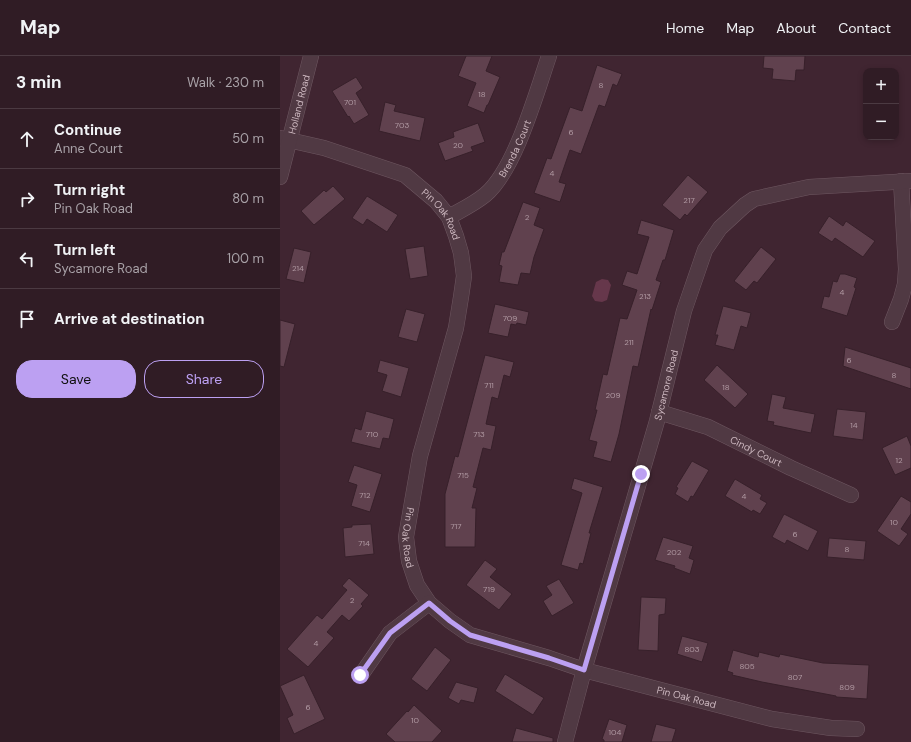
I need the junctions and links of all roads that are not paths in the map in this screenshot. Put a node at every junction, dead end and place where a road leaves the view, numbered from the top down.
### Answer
1 (311, 56) edge
2 (549, 56) edge
3 (284, 139) edge
4 (280, 176) edge
5 (906, 181) edge
6 (448, 218) junction
7 (892, 322) dead end
8 (659, 412) junction
9 (851, 495) dead end
10 (429, 603) junction
11 (584, 670) junction
12 (360, 675) dead end
13 (857, 729) dead end
14 (566, 742) edge

1 - 3 street, Holland Road
2 - 6 street, Brenda Court
3 - 4 street, Holland Road
3 - 6 street, Pin Oak Road
5 - 7 street
5 - 8 street, Sycamore Road
6 - 10 street, Pin Oak Road
8 - 9 street, Cindy Court
8 - 11 street, Sycamore Road
10 - 11 street, Pin Oak Road
10 - 12 street
11 - 13 street, Pin Oak Road
11 - 14 street, Sycamore Road

